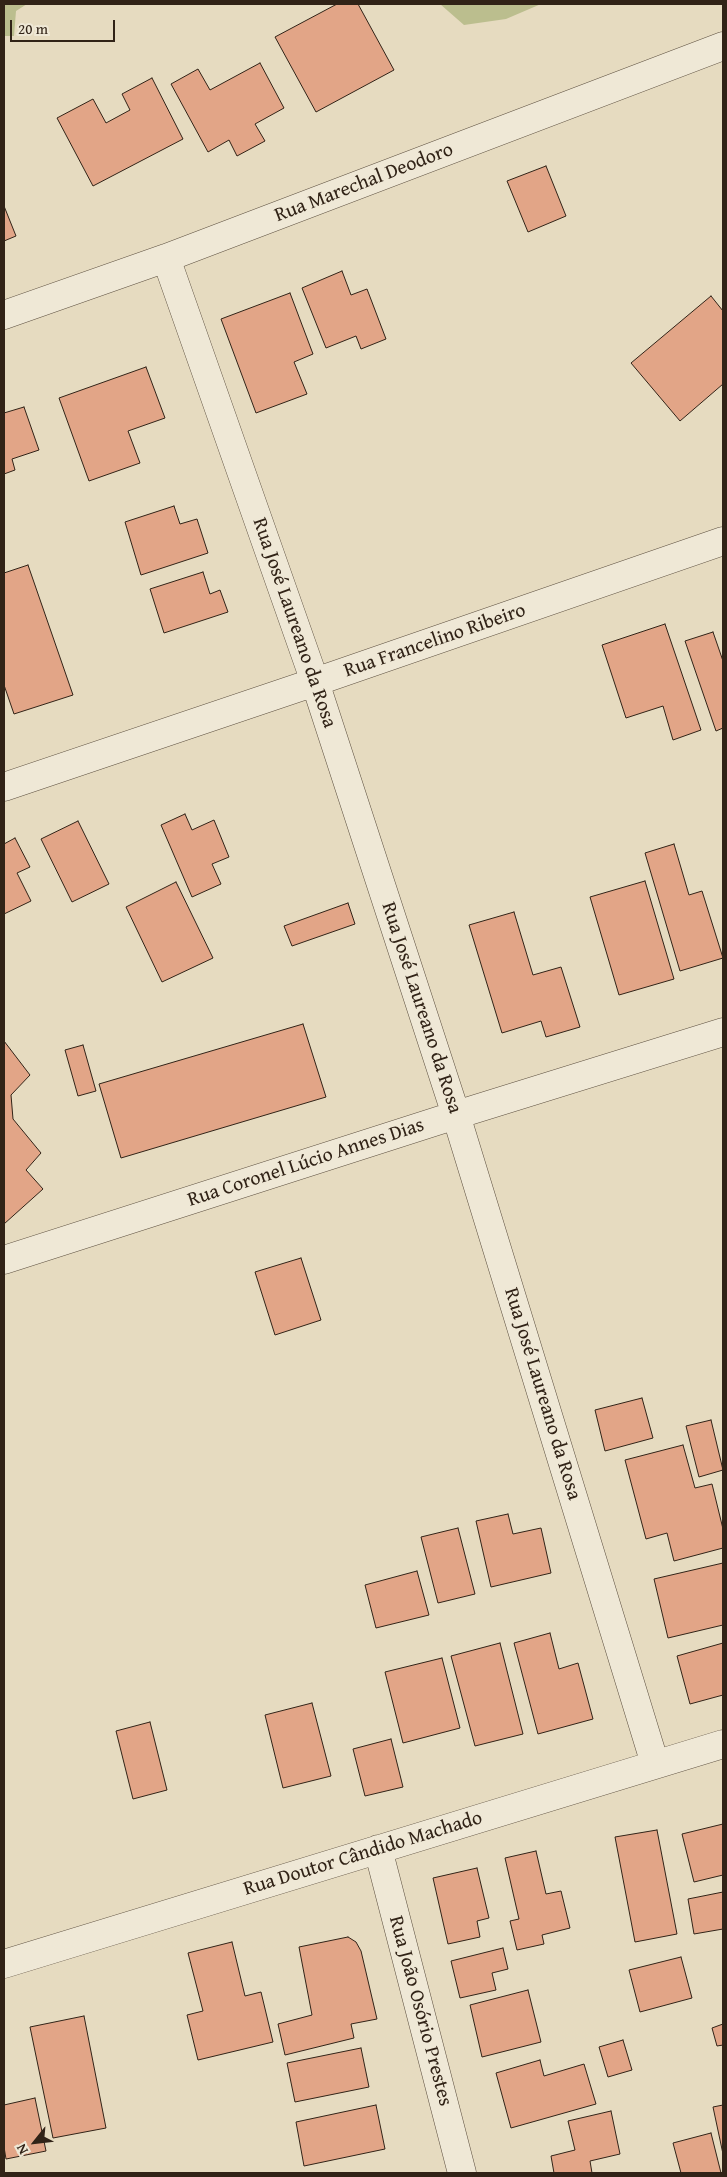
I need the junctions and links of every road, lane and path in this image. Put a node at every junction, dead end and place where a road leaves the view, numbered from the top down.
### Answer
1 (723, 46) edge
2 (166, 258) junction
3 (4, 315) edge
4 (723, 541) edge
5 (315, 682) junction
6 (4, 787) edge
7 (723, 1032) edge
8 (456, 1114) junction
9 (4, 1260) edge
10 (723, 1744) edge
11 (655, 1764) junction
12 (378, 1849) junction
13 (4, 1964) edge
14 (462, 2173) edge

1 - 2 street, Rua Marechal Deodoro
2 - 3 street, Rua Marechal Deodoro
2 - 5 street, Rua José Laureano da Rosa
4 - 5 street, Rua Francelino Ribeiro
5 - 6 street, Rua Francelino Ribeiro
5 - 8 street, Rua José Laureano da Rosa
7 - 8 street, Rua Coronel Lúcio Annes Dias
8 - 9 street, Rua Coronel Lúcio Annes Dias
8 - 11 street, Rua José Laureano da Rosa
10 - 11 street, Rua Doutor Cândido Machado
11 - 12 street, Rua Doutor Cândido Machado
12 - 13 street, Rua Doutor Cândido Machado
12 - 14 street, Rua João Osório Prestes

